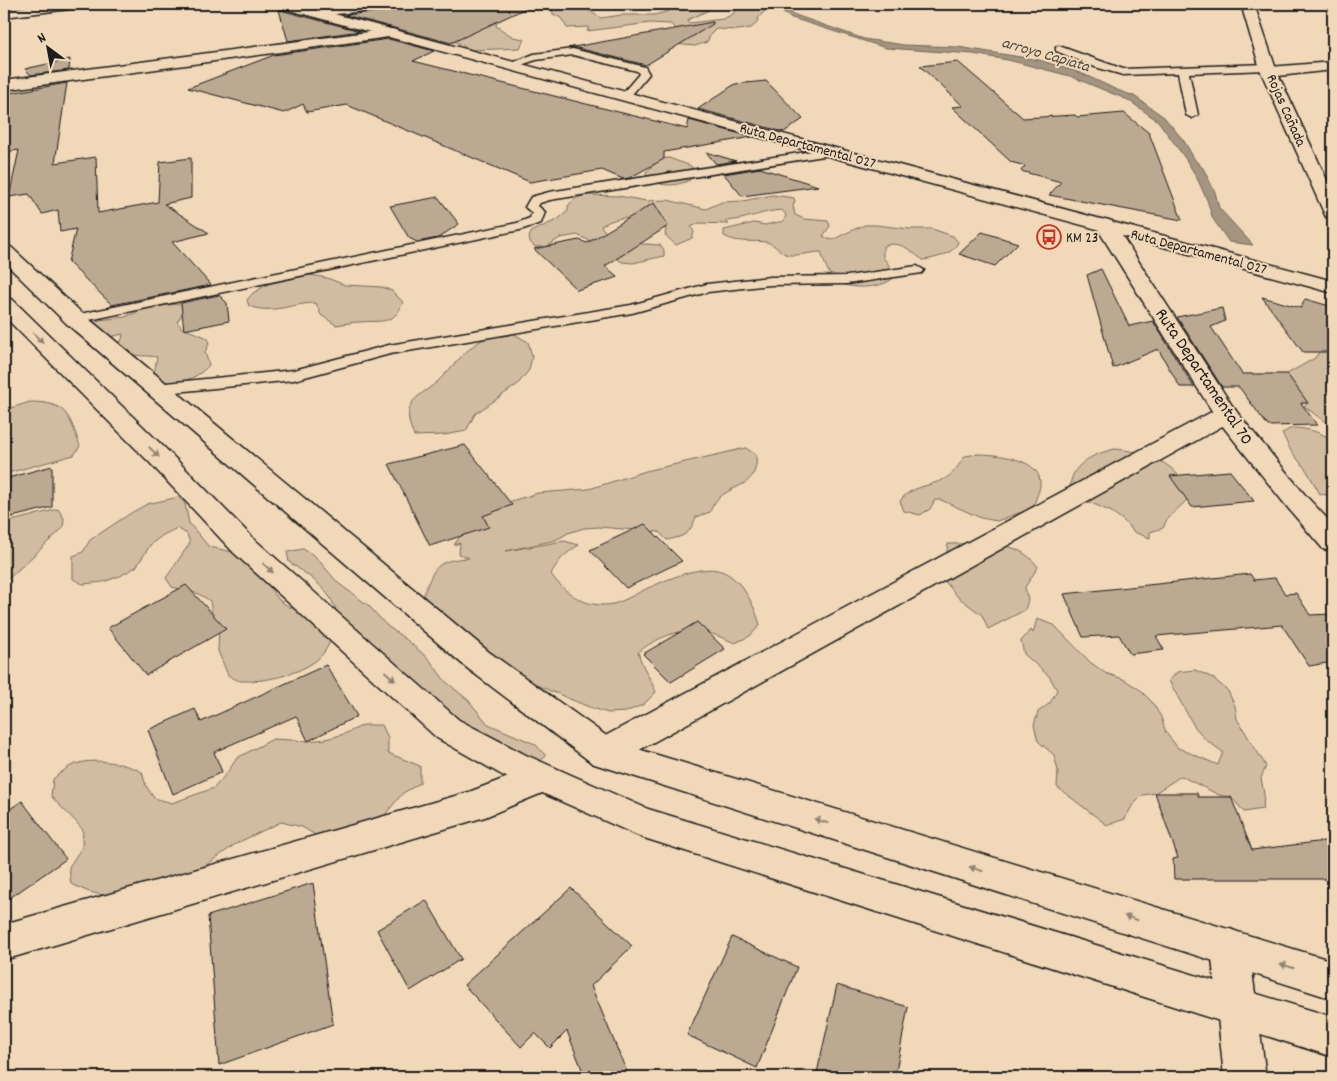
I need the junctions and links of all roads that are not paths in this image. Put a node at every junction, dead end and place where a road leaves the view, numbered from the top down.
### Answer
1 (78, 4) edge
2 (283, 4) edge
3 (403, 4) edge
4 (1247, 4) edge
5 (35, 6) edge
6 (4, 13) edge
7 (317, 13) junction
8 (390, 33) junction
9 (1059, 49) dead end
10 (512, 66) junction
11 (1333, 66) edge
12 (1268, 70) junction
13 (1183, 71) junction
14 (4, 85) edge
15 (624, 96) junction
16 (1192, 115) dead end
17 (832, 152) junction
18 (1333, 213) edge
19 (1105, 225) junction
20 (4, 251) edge
21 (917, 270) dead end
22 (1333, 287) edge
23 (4, 304) edge
24 (74, 319) junction
25 (156, 389) junction
26 (1226, 414) junction
27 (1333, 542) edge
28 (604, 753) junction
29 (542, 778) junction
30 (4, 942) edge
31 (1230, 948) junction
32 (1333, 980) edge
33 (1235, 1006) junction
34 (1333, 1037) edge
35 (1245, 1077) edge

1 - 5 street
2 - 7 street, Ruta Departamental 027
3 - 7 lane
4 - 12 street, Rojas Cañada
5 - 6 street
7 - 8 street, Ruta Departamental 027
8 - 10 street, Ruta Departamental 027
8 - 14 street
9 - 13 lane
10 - 15 street, Ruta Departamental 027
10 - 15 lane
11 - 12 street
12 - 13 lane
12 - 18 street, Rojas Cañada
13 - 16 lane
15 - 17 street, Ruta Departamental 027
17 - 19 street, Ruta Departamental 027
17 - 24 lane
19 - 22 street, Ruta Departamental 027
19 - 26 street, Ruta Departamental 70
20 - 24 street
21 - 25 lane
23 -> 29 street
24 - 25 street
25 - 28 street
26 - 27 street, Ruta Departamental 70
26 - 28 street
31 -> 28 street
29 - 30 street
29 - 33 street
32 -> 31 street
31 - 33 street
33 - 34 street
33 - 35 street

